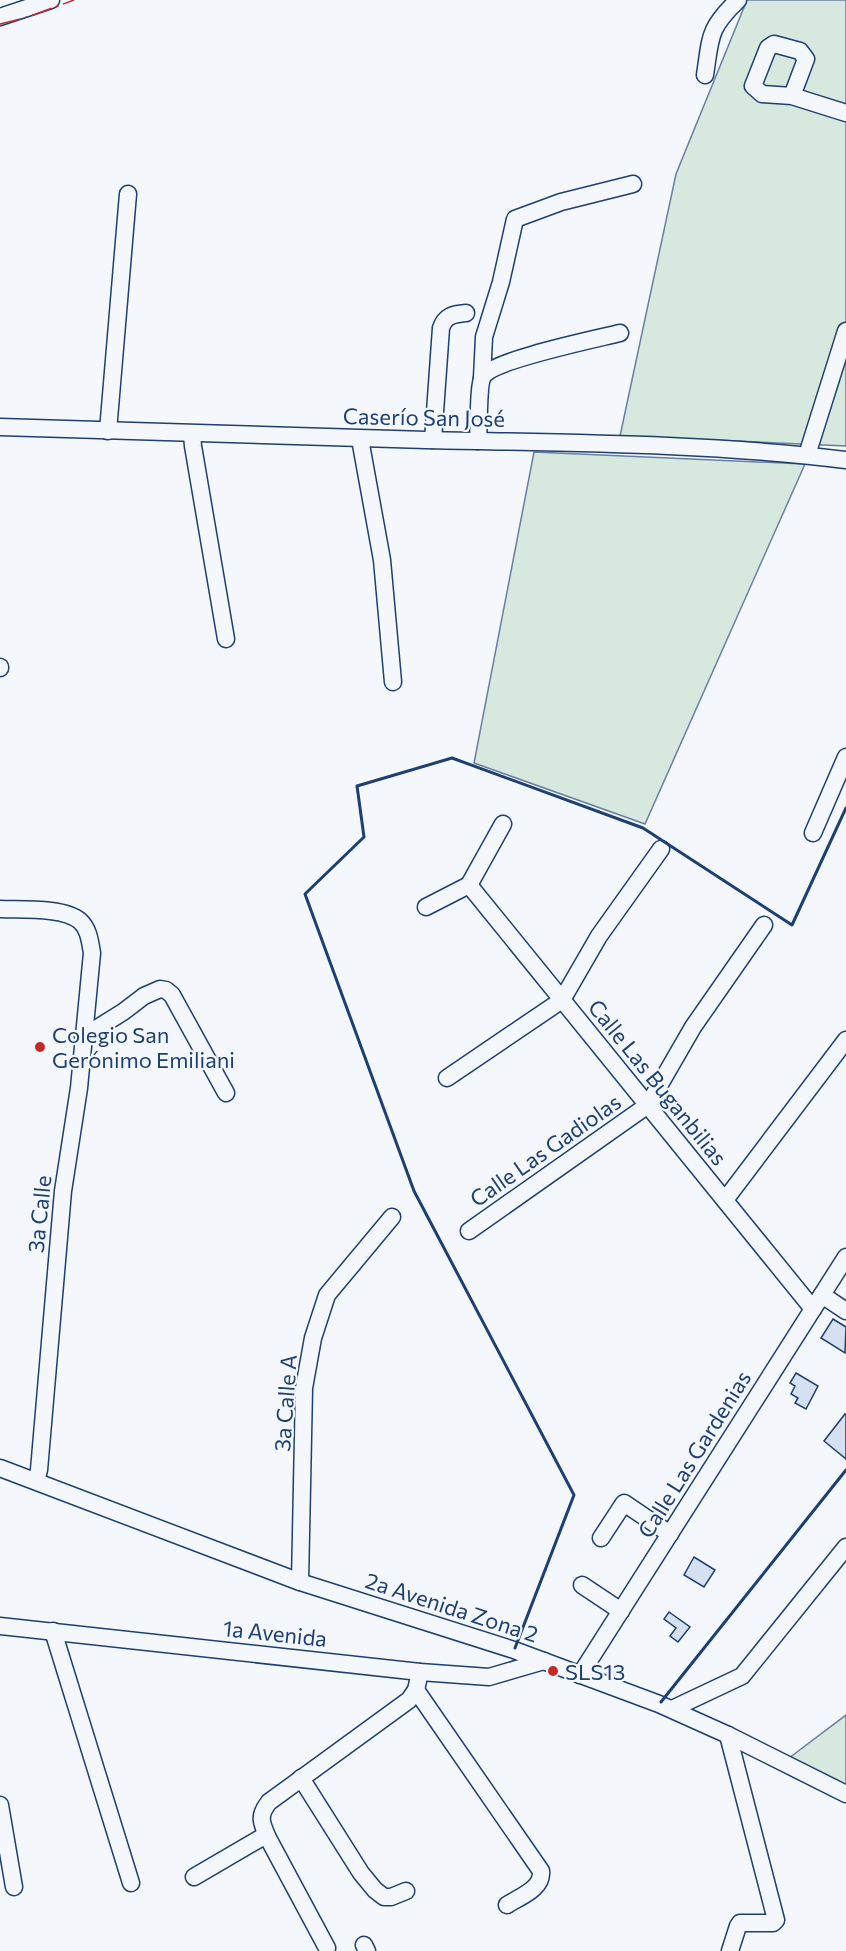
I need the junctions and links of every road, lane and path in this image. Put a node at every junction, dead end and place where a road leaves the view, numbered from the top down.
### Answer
1 (51, 0) edge
2 (738, 0) edge
3 (0, 17) edge
4 (705, 75) dead end
5 (792, 96) dead end
6 (846, 113) edge
7 (633, 184) dead end
8 (128, 194) dead end
9 (466, 313) dead end
10 (846, 331) edge
11 (620, 333) dead end
12 (482, 378) junction
13 (0, 427) edge
14 (108, 431) junction
15 (192, 434) junction
16 (360, 439) junction
17 (433, 440) junction
18 (478, 441) junction
19 (807, 455) junction
20 (846, 460) edge
21 (226, 639) dead end
22 (393, 682) dead end
23 (846, 756) edge
24 (503, 824) dead end
25 (813, 833) dead end
26 (661, 849) dead end
27 (469, 885) junction
28 (426, 907) dead end
29 (0, 909) edge
30 (764, 925) dead end
31 (562, 1000) junction
32 (83, 1037) junction
33 (846, 1040) edge
34 (447, 1078) dead end
35 (226, 1093) dead end
36 (648, 1105) junction
37 (725, 1200) junction
38 (392, 1217) dead end
39 (469, 1231) dead end
40 (846, 1257) edge
41 (818, 1302) junction
42 (846, 1311) edge
43 (0, 1468) edge
44 (36, 1481) junction
45 (670, 1534) junction
46 (602, 1538) dead end
47 (846, 1547) edge
48 (300, 1582) junction
49 (582, 1585) dead end
50 (621, 1611) junction
51 (0, 1626) edge
52 (53, 1631) junction
53 (544, 1661) junction
54 (420, 1672) junction
55 (580, 1675) junction
56 (416, 1690) junction
57 (672, 1709) junction
58 (728, 1735) junction
59 (301, 1779) junction
60 (846, 1794) edge
61 (0, 1805) edge
62 (266, 1835) junction
63 (194, 1877) dead end
64 (131, 1883) dead end
65 (14, 1887) dead end
66 (406, 1891) dead end
67 (507, 1905) dead end
68 (327, 1948) dead end
69 (730, 1951) edge

1 - 3 street
2 - 4 street
5 - 6 street
7 - 12 street
8 - 14 street
9 - 17 street
10 - 19 street
11 - 12 street
12 - 18 street
13 - 14 street, Caserío San José
14 - 15 street, Caserío San José
15 - 16 street, Caserío San José
15 - 21 street
16 - 17 street, Caserío San José
16 - 22 street
17 - 18 street, Caserío San José
18 - 19 street, Caserío San José
19 - 20 street, Caserío San José
23 - 25 street
24 - 27 street
26 - 31 street
27 - 28 street
27 - 31 street, Calle Las Buganbilias
29 - 32 street, 3a Calle
30 - 36 street
31 - 34 street
31 - 36 street, Calle Las Buganbilias
32 - 35 street
32 - 44 street, 3a Calle
33 - 37 street
36 - 37 street, Calle Las Buganbilias
36 - 39 street, Calle Las Gadiolas
37 - 41 street, Calle Las Buganbilias
38 - 48 street, 3a Calle A
40 - 41 street, Calle Las Gardenias
41 - 42 street, Calle Las Buganbilias
41 - 45 street, Calle Las Gardenias
43 - 44 street, 2a Avenida Zona 2
44 - 48 street, 2a Avenida Zona 2
45 - 46 street
45 - 50 street, Calle Las Gardenias
47 - 57 street
48 - 53 street, 2a Avenida Zona 2
49 - 50 street
50 - 55 street, Calle Las Gardenias
51 - 52 street, 1a Avenida
52 - 54 street, 1a Avenida
52 - 64 street
53 - 54 street, 1a Avenida
53 - 55 street, 2a Avenida Zona 2
54 - 56 street
55 - 57 street, 2a Avenida Zona 2
56 - 59 street
56 - 67 street
57 - 58 street, 2a Avenida Zona 2
58 - 60 street, 2a Avenida Zona 2
58 - 69 street
59 - 62 street
59 - 66 street
61 - 65 street
62 - 63 street
62 - 68 street

